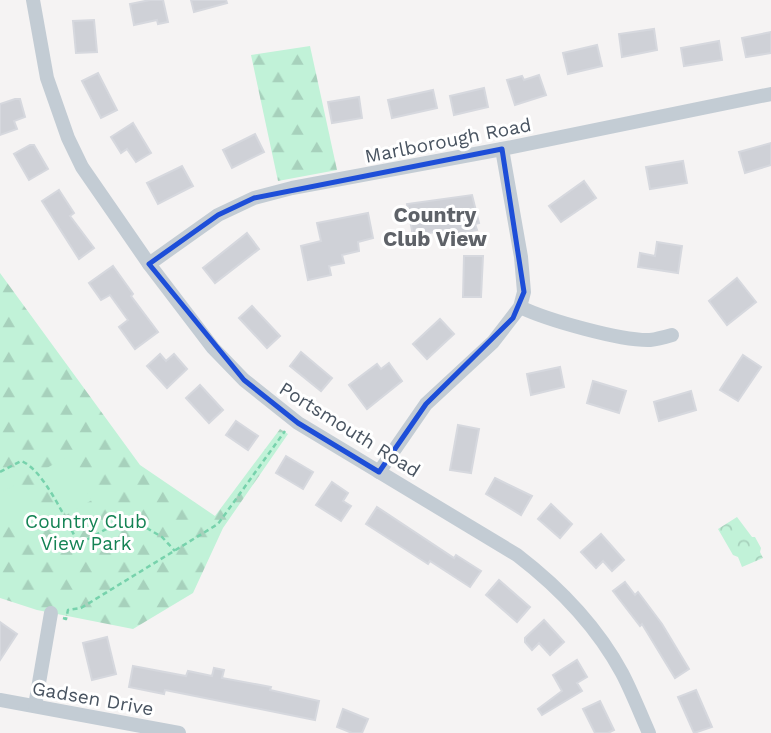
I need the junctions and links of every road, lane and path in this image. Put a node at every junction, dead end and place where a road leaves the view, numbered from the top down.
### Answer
1 (33, 0) edge
2 (771, 94) edge
3 (502, 149) junction
4 (149, 264) junction
5 (520, 307) junction
6 (672, 335) dead end
7 (293, 419) junction
8 (379, 471) junction
9 (0, 472) edge
10 (175, 551) junction
11 (51, 613) joint
12 (0, 700) edge
13 (35, 706) junction
14 (179, 733) edge
15 (649, 733) edge

1 - 4 street, Portsmouth Road
2 - 3 street, Marlborough Road
3 - 4 street, Marlborough Road
3 - 5 street
4 - 7 street, Portsmouth Road
5 - 6 street
5 - 8 street
7 - 8 street, Portsmouth Road
7 - 10 path
8 - 15 street, Portsmouth Road
9 - 10 path
10 - 11 path
11 - 13 street
12 - 13 street, Gadsen Drive
13 - 14 street, Gadsen Drive

